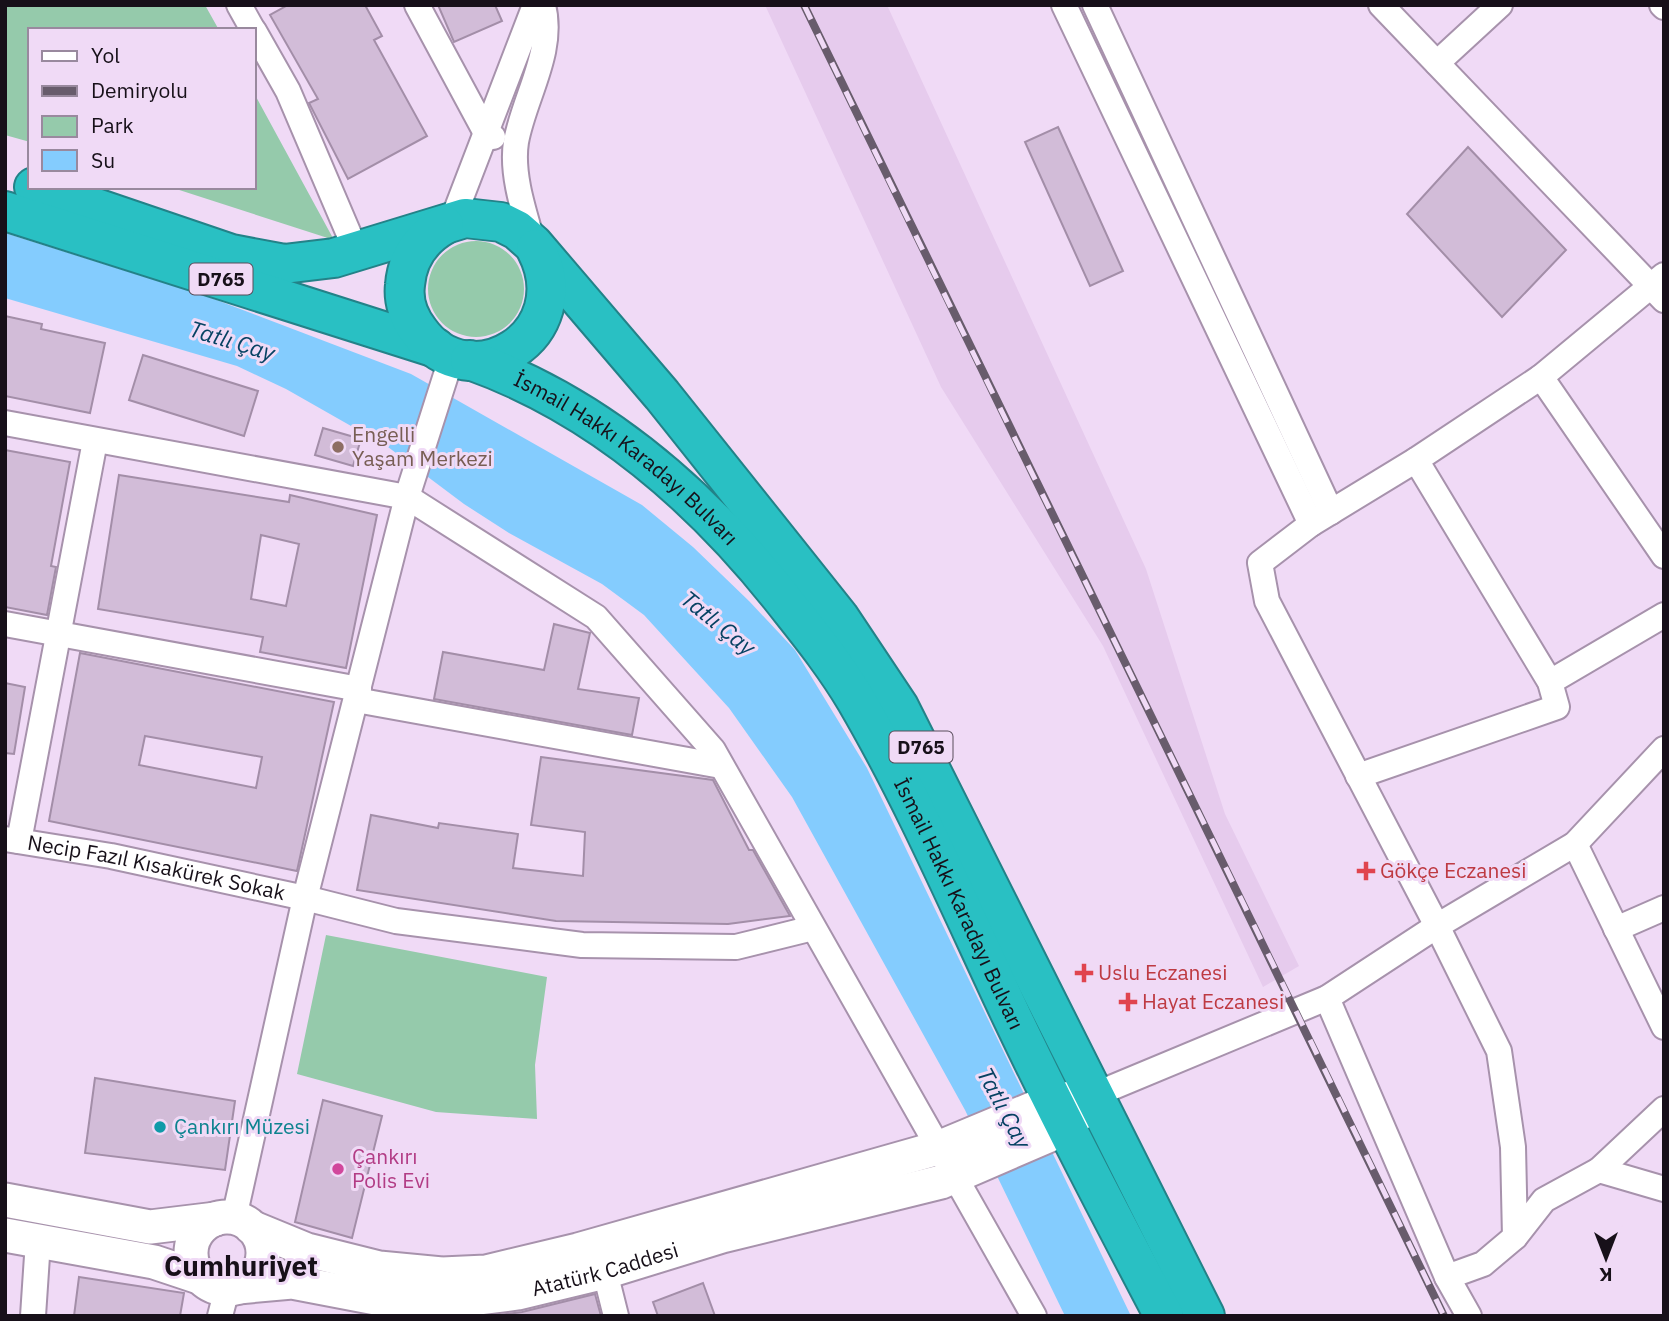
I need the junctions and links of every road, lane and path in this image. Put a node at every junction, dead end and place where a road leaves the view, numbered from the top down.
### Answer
1 (239, 5) edge
2 (417, 5) edge
3 (535, 5) edge
4 (543, 5) edge
5 (1064, 5) edge
6 (1095, 5) edge
7 (1381, 5) edge
8 (1500, 5) edge
9 (252, 28) edge
10 (256, 35) edge
11 (1437, 63) junction
12 (486, 133) junction
13 (517, 153) junction
14 (5, 178) edge
15 (28, 186) edge
16 (38, 189) edge
17 (5, 211) edge
18 (452, 221) junction
19 (533, 244) junction
20 (357, 253) junction
21 (1660, 287) edge
22 (450, 362) junction
23 (1541, 377) junction
24 (5, 423) edge
25 (95, 441) junction
26 (1416, 460) junction
27 (411, 485) junction
28 (1321, 518) junction
29 (1664, 556) edge
30 (1664, 615) edge
31 (5, 624) edge
32 (57, 633) junction
33 (1550, 682) junction
34 (357, 694) junction
35 (1664, 749) edge
36 (721, 766) junction
37 (1359, 776) junction
38 (12, 840) edge
39 (1575, 844) junction
40 (305, 898) junction
41 (1664, 908) edge
42 (1437, 926) junction
43 (813, 928) junction
44 (1616, 929) junction
45 (1327, 998) junction
46 (1664, 1027) edge
47 (1094, 1095) junction
48 (1664, 1109) edge
49 (1059, 1115) junction
50 (953, 1159) junction
51 (1599, 1170) junction
52 (1664, 1189) edge
53 (5, 1200) edge
54 (234, 1222) junction
55 (5, 1235) edge
56 (1515, 1237) junction
57 (38, 1241) junction
58 (604, 1272) junction
59 (1447, 1277) junction
60 (222, 1293) edge
61 (367, 1306) edge
62 (33, 1316) edge
63 (616, 1316) edge
64 (1034, 1316) edge
65 (1164, 1316) edge
66 (1205, 1316) edge
67 (1469, 1316) edge

1 - 9 street
2 - 12 street
3 - 12 street
4 - 13 street
5 - 28 street
6 - 28 street
7 - 11 street
8 - 11 street
10 - 20 street
11 - 21 street
12 - 13 street
12 - 18 street
13 - 19 street
14 - 15 highway, D765
16 - 20 highway, D765
17 - 22 highway, İsmail Hakkı Karadayı Bulvarı / D765
18 - 19 highway
18 - 20 highway, D765
18 - 22 highway
19 - 22 highway
19 - 47 highway, D765
21 - 23 street
22 - 27 street
22 - 49 highway, İsmail Hakkı Karadayı Bulvarı / D765
23 - 26 street
23 - 29 street
24 - 25 street
25 - 27 street
25 - 32 street
26 - 28 street
26 - 33 street
27 - 34 street
27 - 36 street
28 - 37 street
30 - 33 street
31 - 32 street
32 - 34 street
32 - 38 street
33 - 37 street
34 - 36 street
34 - 40 street
35 - 39 street
36 - 43 street
37 - 42 street
38 - 40 street, Necip Fazıl Kısakürek Sokak
39 - 42 street
39 - 44 street
40 - 43 street, Necip Fazıl Kısakürek Sokak
40 - 54 street
41 - 44 street
42 - 45 street
42 - 56 street
43 - 50 street
44 - 46 street
45 - 47 street
45 - 59 street
47 - 49 main road
47 - 66 highway, D765
48 - 51 street
49 - 50 main road
49 - 65 highway, İsmail Hakkı Karadayı Bulvarı / D765
50 - 54 main road, Atatürk Caddesi
50 - 58 main road, Atatürk Caddesi
50 - 64 street
51 - 52 street
51 - 56 street
53 - 54 main road, Atatürk Caddesi
54 - 60 main road
54 - 60 main road
55 - 57 main road, Atatürk Caddesi
56 - 59 street
57 - 60 main road, Atatürk Caddesi
57 - 62 street
58 - 61 main road, Atatürk Caddesi
58 - 63 street
59 - 67 street
60 - 61 main road, Atatürk Caddesi

